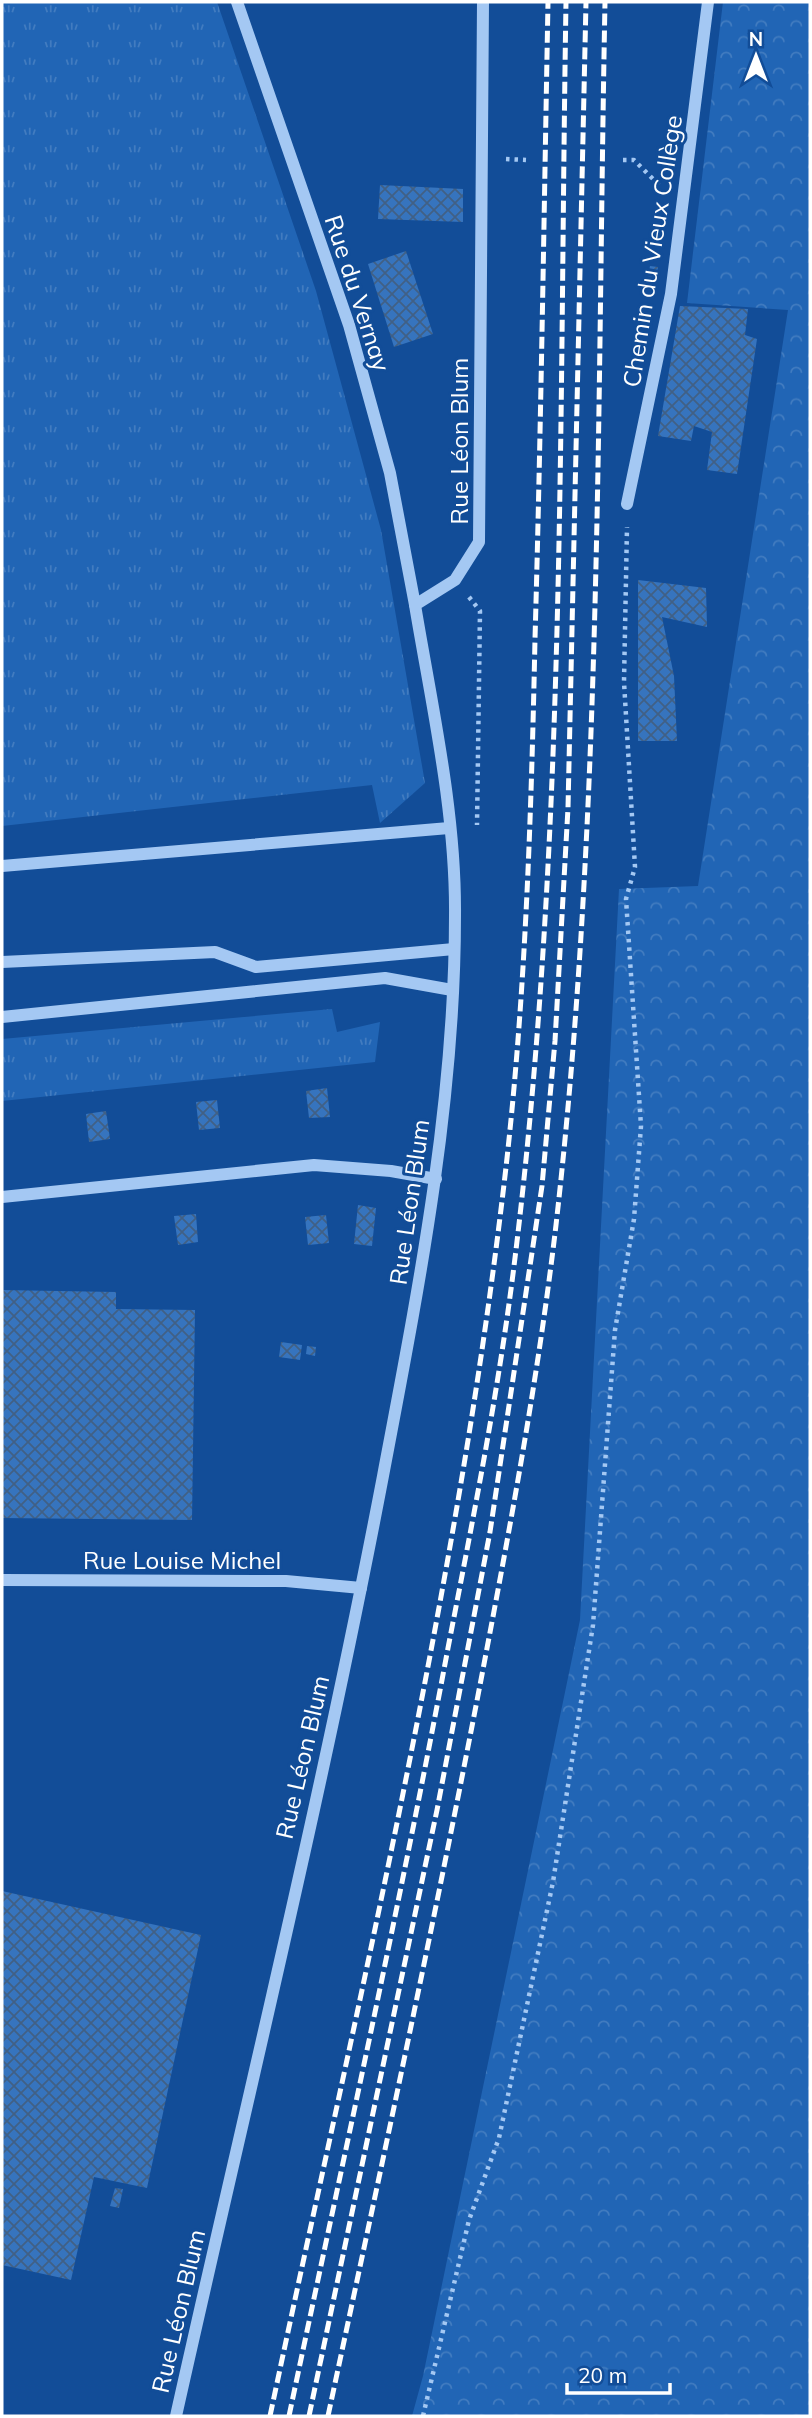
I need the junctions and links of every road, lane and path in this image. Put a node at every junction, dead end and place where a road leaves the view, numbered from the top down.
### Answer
1 (237, 2) edge
2 (483, 2) edge
3 (708, 2) edge
4 (627, 504) joint
5 (415, 605) junction
6 (449, 828) junction
7 (2, 866) edge
8 (454, 950) junction
9 (2, 962) edge
10 (452, 990) junction
11 (2, 1017) edge
12 (436, 1179) junction
13 (2, 1197) edge
14 (2, 1580) edge
15 (361, 1588) junction
16 (176, 2416) edge
17 (422, 2416) edge

1 - 5 street, Rue du Vernay
2 - 5 street, Rue Léon Blum
3 - 4 street, Chemin du Vieux Collège
4 - 17 path
5 - 6 street, Rue Léon Blum
6 - 7 street
6 - 8 street, Rue Léon Blum
8 - 9 street
8 - 10 street, Rue Léon Blum
10 - 11 street
10 - 12 street, Rue Léon Blum
12 - 13 street
12 - 15 street, Rue Léon Blum
14 - 15 street, Rue Louise Michel
15 - 16 street, Rue Léon Blum

